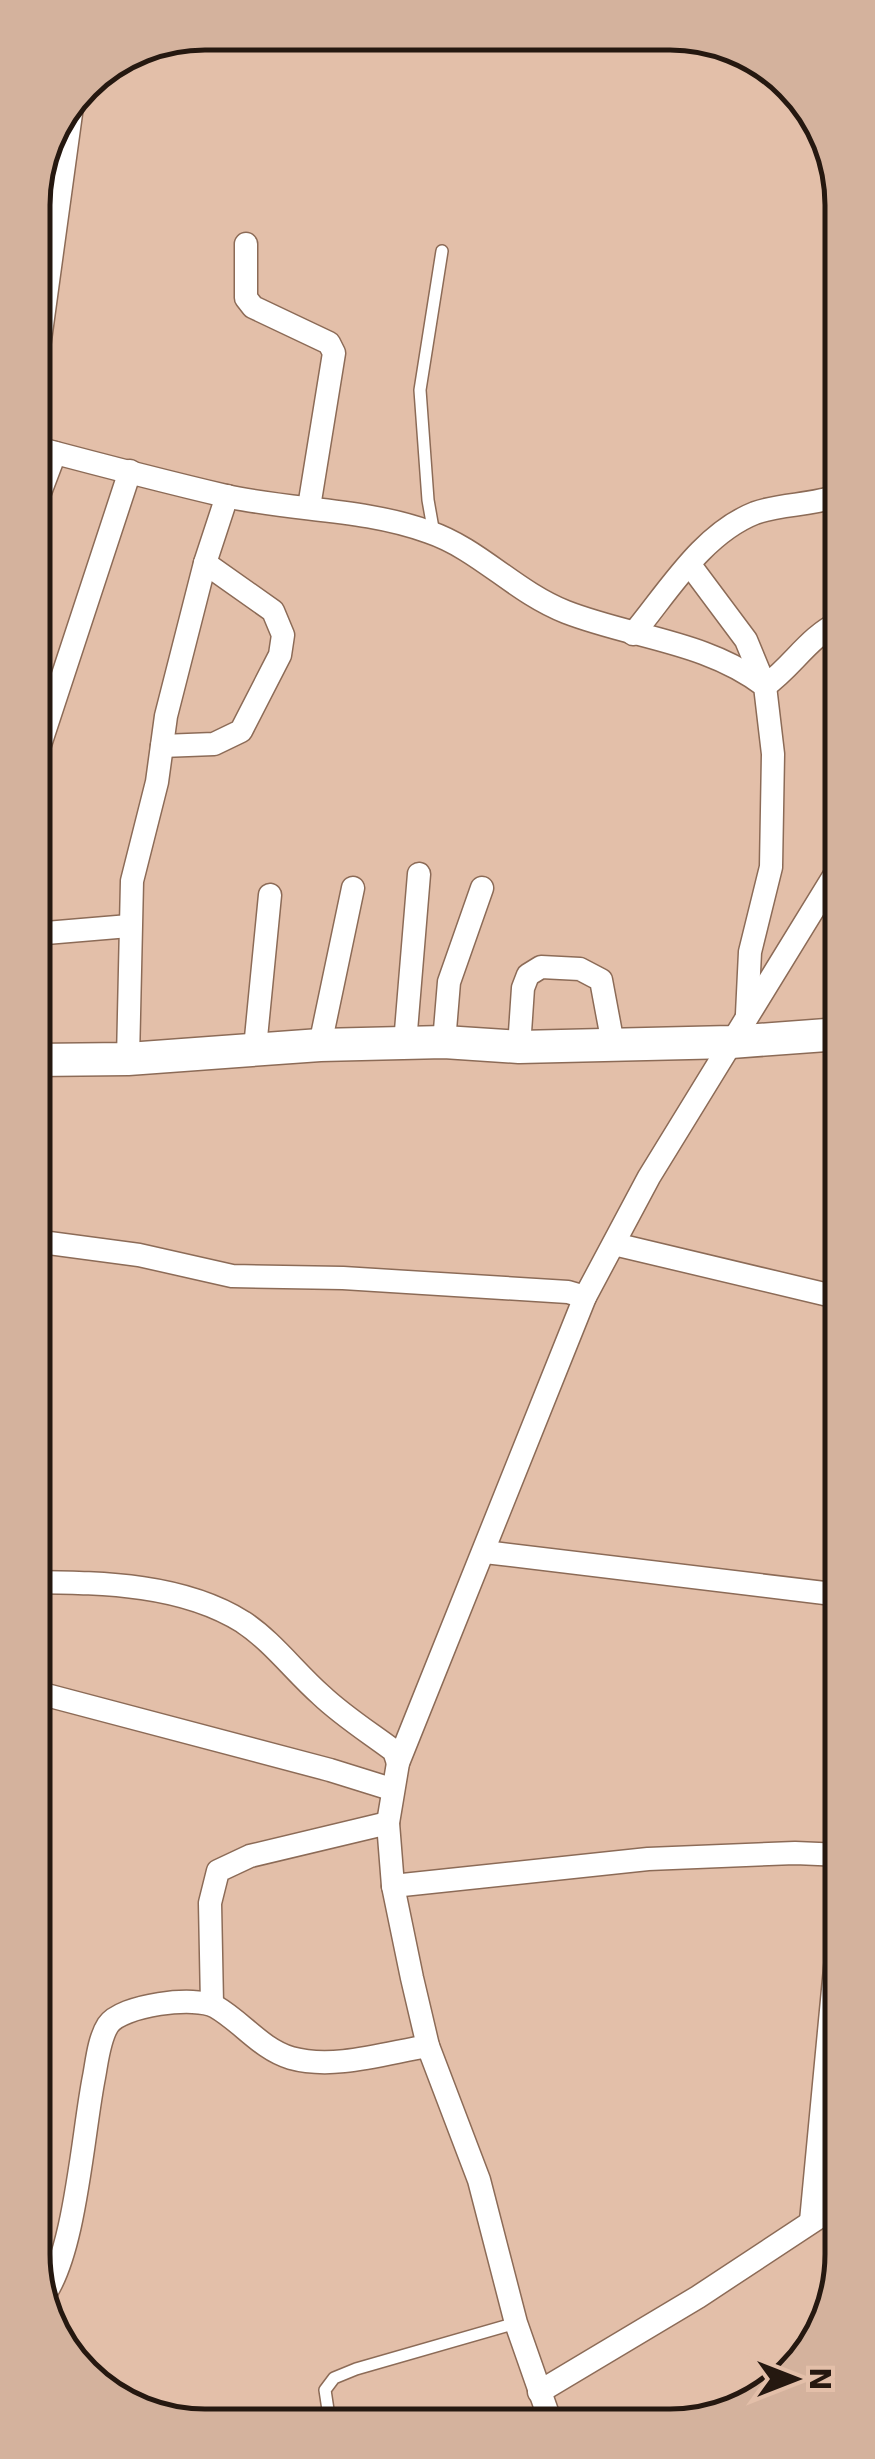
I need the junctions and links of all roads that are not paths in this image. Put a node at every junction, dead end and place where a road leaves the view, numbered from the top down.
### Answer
1 (68, 132) edge
2 (246, 244) dead end
3 (442, 251) dead end
4 (50, 267) edge
5 (50, 451) edge
6 (130, 471) junction
7 (227, 496) junction
8 (825, 500) edge
9 (310, 507) junction
10 (434, 534) junction
11 (205, 563) junction
12 (690, 565) junction
13 (825, 631) edge
14 (633, 634) junction
15 (810, 640) junction
16 (754, 657) junction
17 (765, 686) junction
18 (50, 714) edge
19 (162, 746) junction
20 (419, 874) dead end
21 (352, 888) dead end
22 (482, 888) dead end
23 (825, 890) edge
24 (270, 895) dead end
25 (129, 926) junction
26 (50, 933) edge
27 (739, 1028) junction
28 (825, 1033) edge
29 (444, 1042) junction
30 (405, 1043) junction
31 (612, 1044) junction
32 (320, 1045) junction
33 (519, 1046) junction
34 (255, 1048) junction
35 (128, 1058) junction
36 (50, 1060) edge
37 (50, 1243) edge
38 (614, 1244) junction
39 (825, 1294) edge
40 (584, 1297) junction
41 (485, 1552) junction
42 (50, 1582) edge
43 (825, 1593) edge
44 (50, 1696) edge
45 (398, 1763) junction
46 (391, 1790) junction
47 (388, 1823) junction
48 (825, 1854) edge
49 (393, 1886) junction
50 (212, 2004) junction
51 (428, 2046) junction
52 (825, 2115) edge
53 (825, 2212) edge
54 (811, 2220) junction
55 (52, 2279) edge
56 (516, 2323) junction
57 (538, 2392) junction
58 (328, 2409) edge
59 (545, 2409) edge

1 - 4 street
2 - 9 street
3 - 10 lane
5 - 6 street
6 - 7 street
6 - 18 street
7 - 9 street
7 - 11 street
8 - 12 street
9 - 10 street
10 - 14 street
11 - 19 street
11 - 19 street
12 - 14 street
12 - 16 street
13 - 15 street
14 - 17 street
15 - 16 street
15 - 17 street
16 - 17 street
17 - 27 street
19 - 25 street
20 - 30 street
21 - 32 street
22 - 29 street
23 - 27 street
24 - 34 street
25 - 26 street
25 - 35 street
27 - 28 main road
27 - 31 main road
27 - 38 street
29 - 30 main road
29 - 33 main road
30 - 32 main road
31 - 33 main road
31 - 33 street
32 - 34 main road
34 - 35 main road
35 - 36 main road
37 - 40 street
38 - 39 street
38 - 40 street
40 - 41 street
41 - 43 street
41 - 45 street
42 - 45 street
44 - 46 street
45 - 46 street
46 - 47 street
47 - 49 street
47 - 50 street
48 - 49 street
49 - 51 street
50 - 51 street
50 - 55 street
51 - 56 street
52 - 54 street
53 - 54 street
54 - 57 street
56 - 57 street
56 - 58 lane
57 - 59 street

